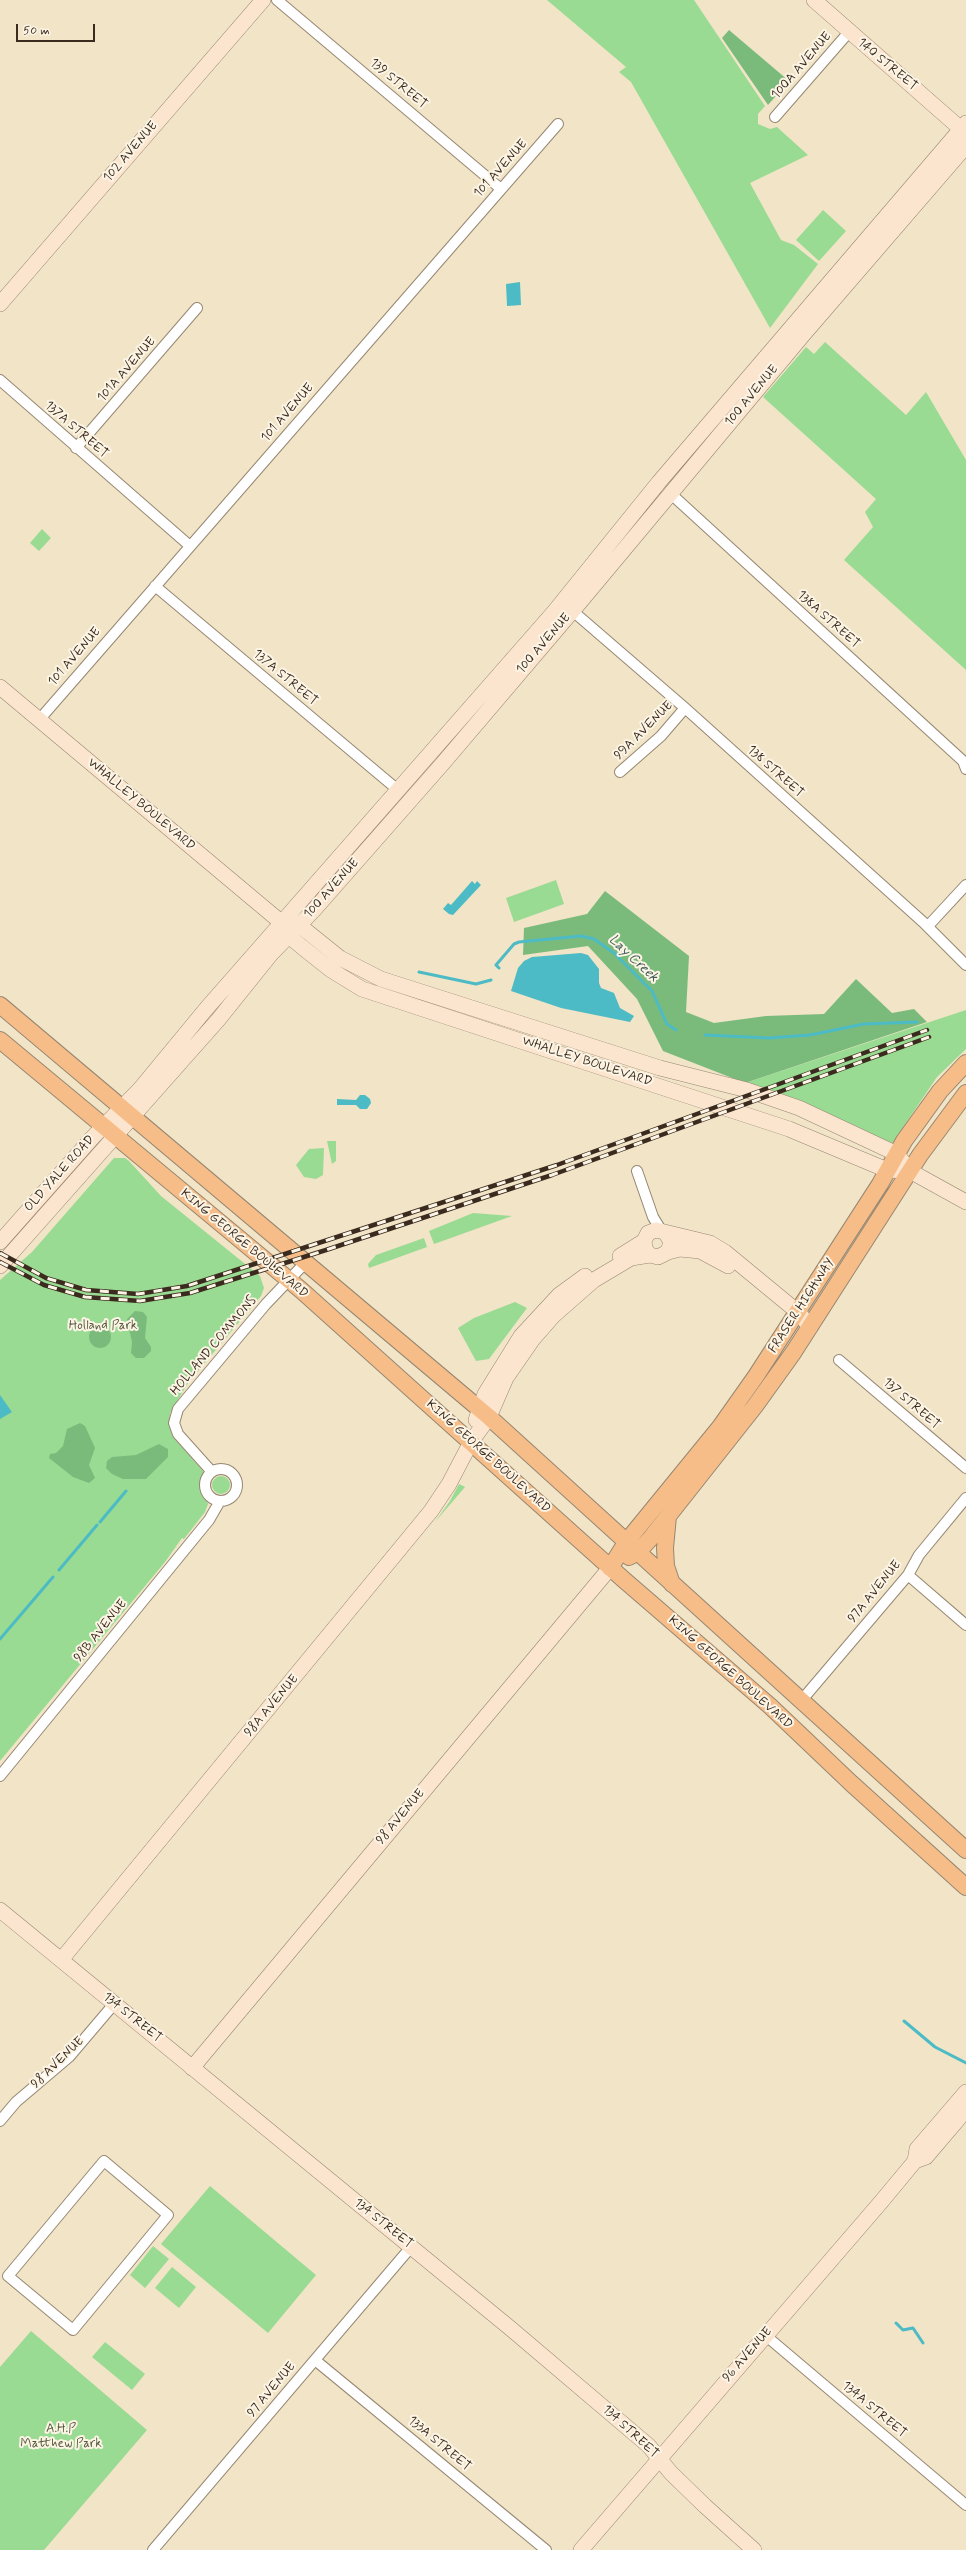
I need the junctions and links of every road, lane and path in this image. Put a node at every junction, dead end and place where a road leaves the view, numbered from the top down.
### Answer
1 (263, 0) edge
2 (277, 0) edge
3 (814, 0) edge
4 (849, 32) junction
5 (775, 117) dead end
6 (558, 124) dead end
7 (965, 130) edge
8 (966, 146) edge
9 (501, 188) junction
10 (0, 304) edge
11 (197, 308) dead end
12 (0, 380) edge
13 (76, 448) junction
14 (670, 493) junction
15 (190, 546) junction
16 (155, 586) junction
17 (568, 607) junction
18 (0, 687) edge
19 (685, 708) junction
20 (39, 720) junction
21 (966, 769) edge
22 (620, 772) dead end
23 (398, 790) junction
24 (966, 885) edge
25 (928, 926) junction
26 (290, 928) junction
27 (966, 965) edge
28 (0, 1005) edge
29 (0, 1040) edge
30 (966, 1063) edge
31 (966, 1093) edge
32 (127, 1112) junction
33 (109, 1132) junction
34 (897, 1154) junction
35 (888, 1170) junction
36 (637, 1171) dead end
37 (910, 1171) junction
38 (966, 1202) edge
39 (654, 1231) junction
40 (3, 1236) edge
41 (668, 1252) junction
42 (650, 1255) junction
43 (306, 1262) junction
44 (0, 1266) edge
45 (289, 1280) junction
46 (796, 1317) junction
47 (810, 1327) junction
48 (840, 1360) dead end
49 (484, 1413) junction
50 (470, 1442) junction
51 (966, 1468) edge
52 (212, 1472) junction
53 (965, 1500) edge
54 (220, 1501) junction
55 (668, 1516) junction
56 (627, 1541) junction
57 (638, 1552) junction
58 (610, 1568) junction
59 (908, 1575) junction
60 (672, 1584) junction
61 (966, 1625) edge
62 (801, 1701) junction
63 (0, 1776) edge
64 (966, 1850) edge
65 (966, 1887) edge
66 (0, 1910) edge
67 (61, 1960) junction
68 (114, 2004) junction
69 (192, 2068) junction
70 (966, 2092) edge
71 (966, 2110) edge
72 (0, 2121) edge
73 (915, 2160) junction
74 (411, 2247) junction
75 (8, 2276) joint
76 (766, 2335) junction
77 (315, 2360) junction
78 (659, 2458) junction
79 (966, 2505) edge
80 (153, 2550) edge
81 (546, 2550) edge
82 (581, 2550) edge
83 (754, 2550) edge

1 - 10 main road, 102 AVENUE
2 - 9 street, 139 STREET
3 - 4 main road, 140 STREET
4 - 5 street, 100A AVENUE
4 - 7 main road, 140 STREET
6 - 9 street, 101 AVENUE
7 - 17 main road, 100 AVENUE
8 - 14 main road, 100 AVENUE
9 - 15 street, 101 AVENUE
11 - 13 street, 101A AVENUE
12 - 13 street, 137A STREET
13 - 15 street, 137A STREET
14 - 17 main road, 100 AVENUE
14 - 21 street, 138A STREET
15 - 16 street, 101 AVENUE
16 - 20 street, 101 AVENUE
16 - 23 street, 137A STREET
17 - 19 street, 138 STREET
17 - 23 main road, 100 AVENUE
17 - 26 main road, 100 AVENUE
18 - 20 main road, WHALLEY BOULEVARD
19 - 22 street, 99A AVENUE
19 - 25 street, 138 STREET
20 - 26 main road, WHALLEY BOULEVARD
23 - 26 main road, 100 AVENUE
24 - 25 street
25 - 27 street, 138 STREET
26 - 32 main road, 100 AVENUE
26 - 34 main road, WHALLEY BOULEVARD
26 - 35 main road, WHALLEY BOULEVARD
28 - 32 main road, KING GEORGE BOULEVARD
29 - 33 main road, KING GEORGE BOULEVARD
30 - 34 main road, FRASER HIGHWAY
31 - 37 main road, FRASER HIGHWAY
32 - 33 main road, 100 AVENUE
32 - 43 main road, KING GEORGE BOULEVARD
33 - 40 main road, OLD YALE ROAD
33 - 44 main road, OLD YALE ROAD
33 - 45 main road, KING GEORGE BOULEVARD
34 - 35 main road, FRASER HIGHWAY
34 - 37 main road, WHALLEY BOULEVARD
35 - 37 main road, WHALLEY BOULEVARD
35 - 46 main road, FRASER HIGHWAY
36 - 39 street
37 - 38 main road, WHALLEY BOULEVARD
37 - 47 main road, FRASER HIGHWAY
39 - 41 main road
39 - 42 main road
39 - 46 main road
39 - 49 main road
41 - 42 main road
41 - 46 main road
42 - 49 main road
43 - 45 street, HOLLAND COMMONS
43 - 49 main road, KING GEORGE BOULEVARD
45 - 50 main road, KING GEORGE BOULEVARD
45 - 52 street, HOLLAND COMMONS
46 - 47 main road
46 - 56 main road, FRASER HIGHWAY
47 - 55 main road, FRASER HIGHWAY
48 - 51 street, 137 STREET
49 - 50 main road, 98A AVENUE
49 - 56 main road, KING GEORGE BOULEVARD
50 - 58 main road, KING GEORGE BOULEVARD
50 - 67 main road, 98A AVENUE
52 - 54 street
52 - 54 street
53 - 59 street, 97A AVENUE
54 - 63 street, 98B AVENUE
55 - 57 main road, FRASER HIGHWAY
55 - 60 main road
56 - 57 main road, KING GEORGE BOULEVARD
56 - 58 main road, FRASER HIGHWAY
57 - 58 main road
57 - 60 main road, KING GEORGE BOULEVARD
58 - 65 main road, KING GEORGE BOULEVARD
58 - 69 main road, 98 AVENUE
59 - 61 street
59 - 62 street, 97A AVENUE
60 - 62 main road, KING GEORGE BOULEVARD
62 - 64 main road, KING GEORGE BOULEVARD
66 - 67 main road, 134 STREET
67 - 68 main road, 134 STREET
68 - 69 main road, 134 STREET
68 - 72 street, 98 AVENUE
69 - 74 main road, 134 STREET
70 - 73 main road, 96 AVENUE
71 - 73 main road, 96 AVENUE
73 - 76 main road, 96 AVENUE
74 - 77 street, 97 AVENUE
74 - 78 main road, 134 STREET
75 - 75 street
76 - 78 main road, 96 AVENUE
76 - 79 street, 134A STREET
77 - 80 street, 97 AVENUE
77 - 81 street, 133A STREET
78 - 82 main road, 96 AVENUE
78 - 83 main road, 134 STREET

